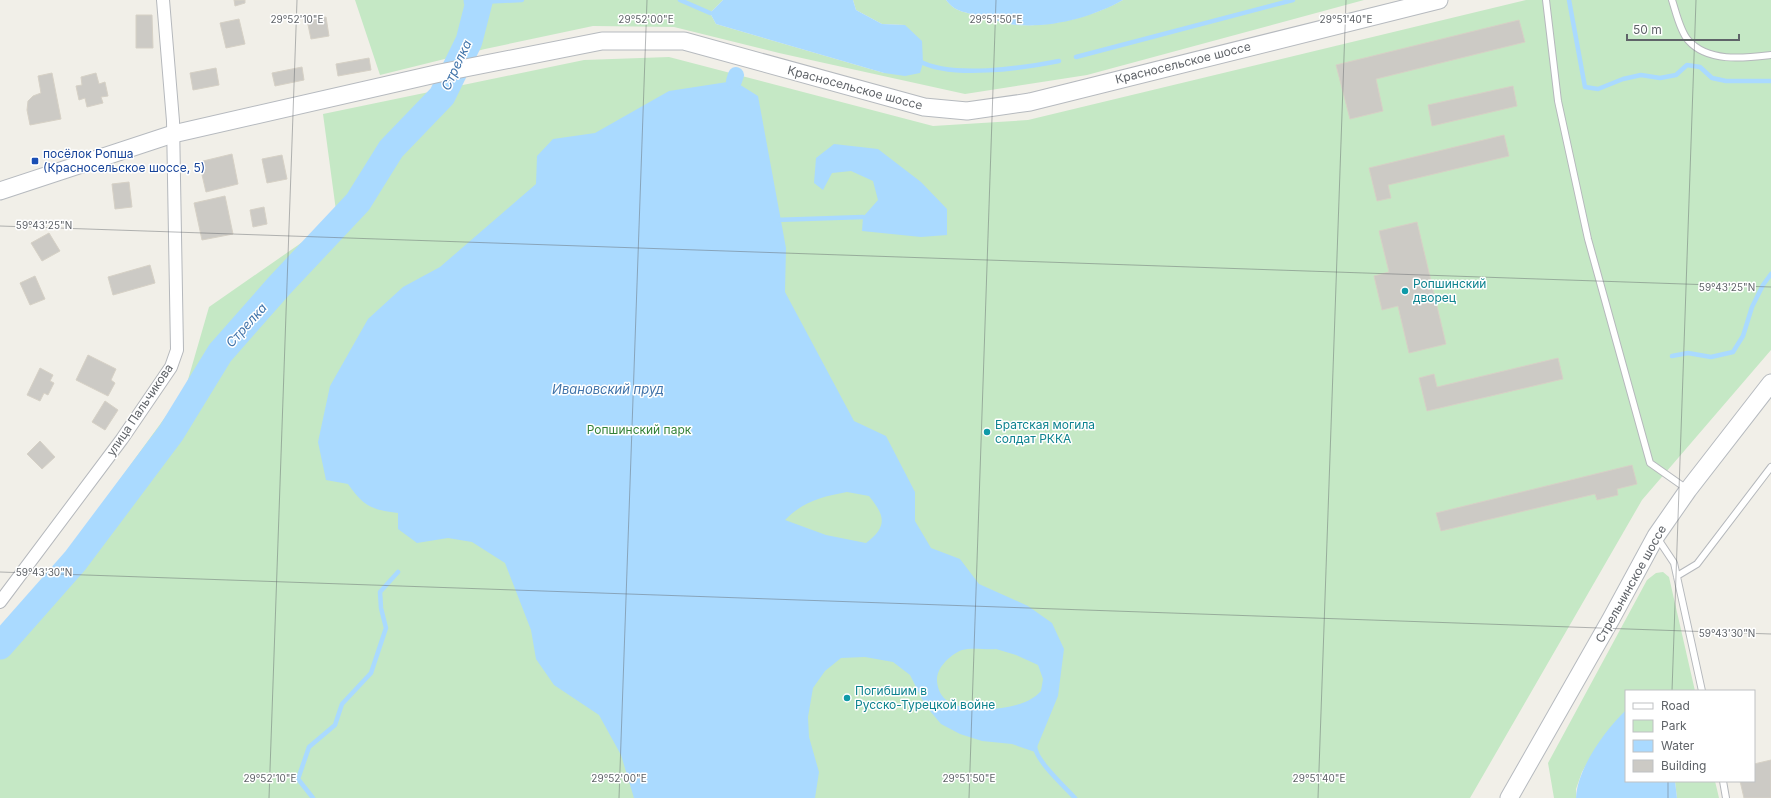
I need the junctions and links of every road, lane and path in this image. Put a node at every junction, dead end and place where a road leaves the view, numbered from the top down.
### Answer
1 (163, 0) edge
2 (1439, 0) edge
3 (1546, 0) edge
4 (1672, 0) edge
5 (1771, 55) edge
6 (173, 134) junction
7 (0, 191) edge
8 (1771, 383) edge
9 (1771, 467) edge
10 (1688, 490) junction
11 (1656, 536) junction
12 (1677, 576) junction
13 (0, 602) edge
14 (1702, 690) edge
15 (1722, 782) edge
16 (1509, 798) edge
17 (1726, 798) edge

1 - 6 street, улица Пальчикова
2 - 6 main road, Красносельское шоссе
3 - 10 lane
4 - 5 lane
6 - 7 main road, Красносельское шоссе
6 - 13 street, улица Пальчикова
8 - 10 main road, Стрельнинское шоссе
9 - 12 lane
10 - 11 main road, Стрельнинское шоссе
11 - 12 lane
11 - 16 main road, Стрельнинское шоссе
12 - 14 lane
15 - 17 lane

